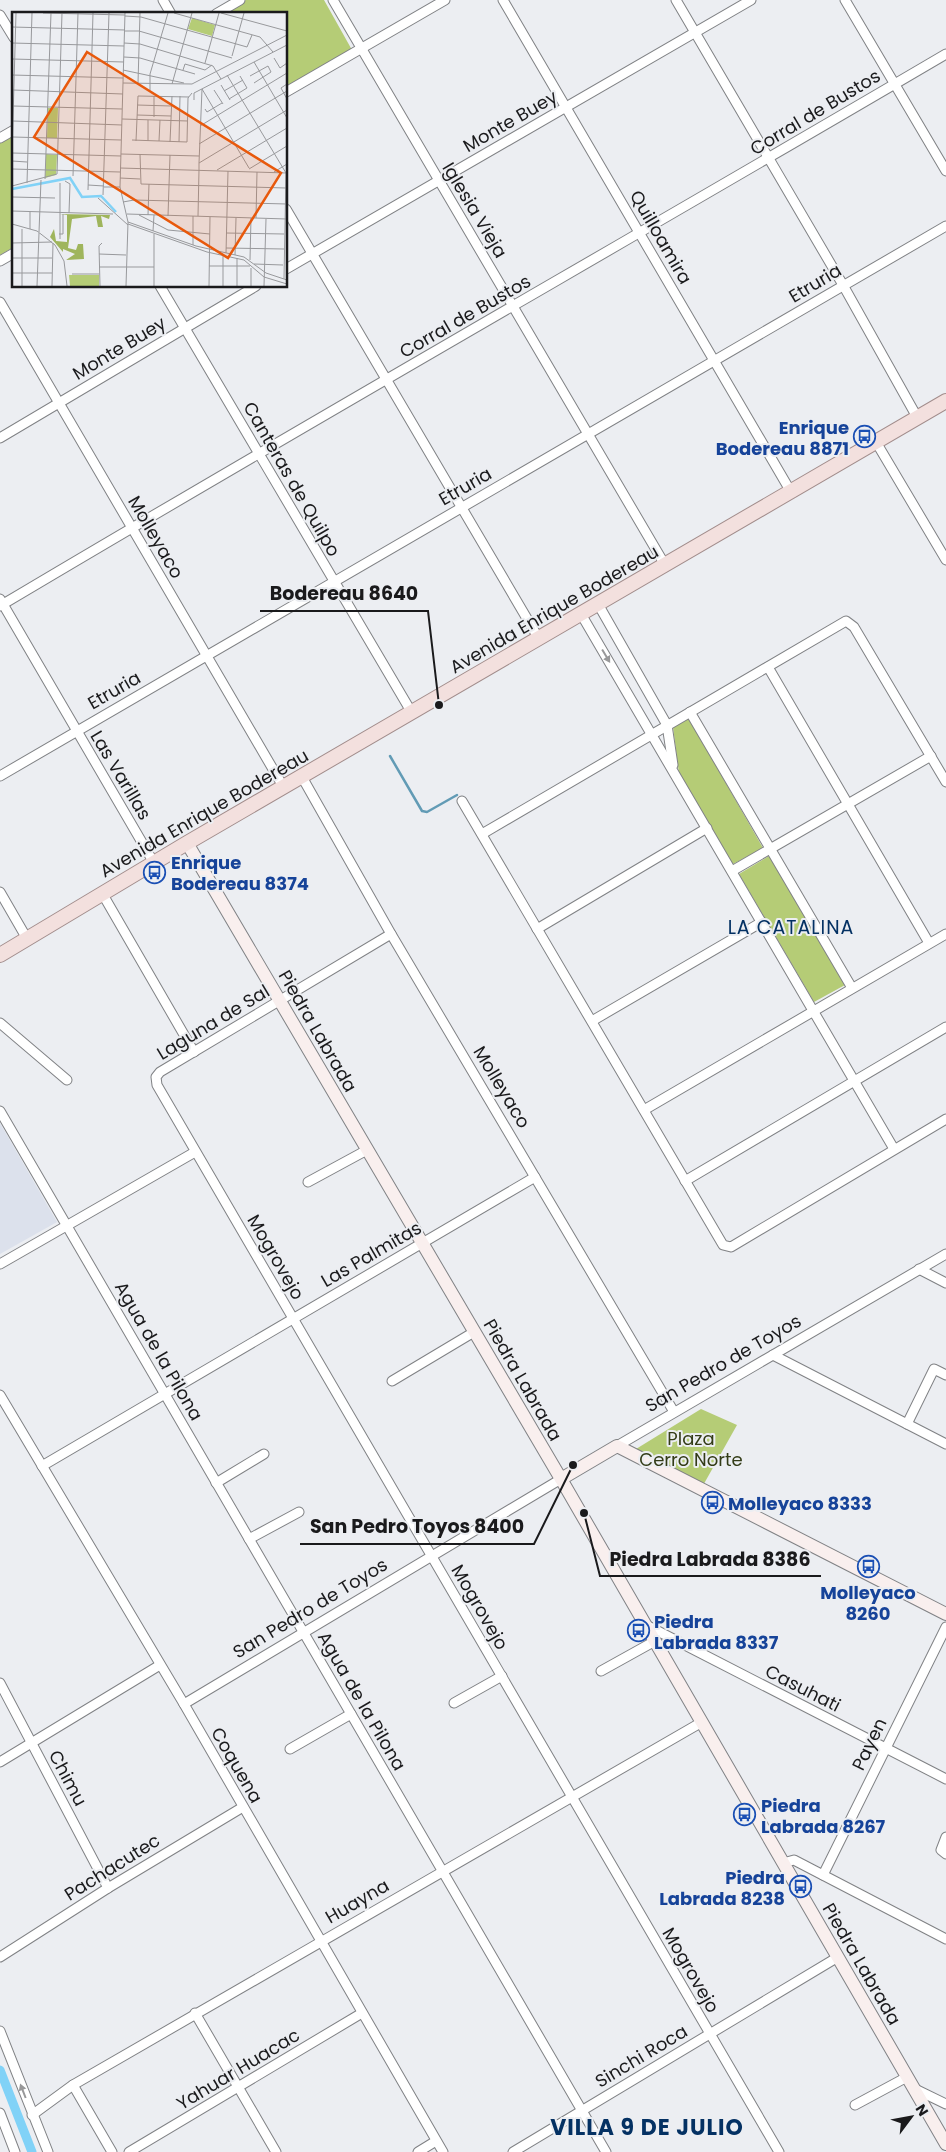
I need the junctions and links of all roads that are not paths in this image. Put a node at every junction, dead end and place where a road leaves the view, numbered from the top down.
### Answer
1 (163, 0) edge
2 (240, 0) edge
3 (333, 0) edge
4 (445, 0) edge
5 (503, 0) edge
6 (676, 0) edge
7 (751, 0) edge
8 (845, 0) edge
9 (170, 12) edge
10 (219, 12) edge
11 (0, 15) edge
12 (696, 33) junction
13 (12, 35) edge
14 (361, 48) junction
15 (946, 54) edge
16 (894, 84) junction
17 (288, 91) edge
18 (566, 107) junction
19 (12, 131) edge
20 (0, 138) edge
21 (769, 159) junction
22 (946, 172) edge
23 (438, 181) junction
24 (288, 212) edge
25 (946, 226) edge
26 (639, 233) junction
27 (12, 254) edge
28 (313, 254) junction
29 (0, 261) edge
30 (288, 268) edge
31 (844, 285) junction
32 (161, 288) edge
33 (253, 288) edge
34 (0, 302) edge
35 (513, 307) junction
36 (184, 328) junction
37 (715, 362) junction
38 (387, 380) junction
39 (946, 401) edge
40 (58, 404) junction
41 (918, 417) junction
42 (587, 434) junction
43 (0, 438) edge
44 (876, 442) junction
45 (260, 454) junction
46 (791, 492) junction
47 (461, 507) junction
48 (131, 528) junction
49 (946, 560) edge
50 (665, 565) junction
51 (334, 582) junction
52 (1, 603) edge
53 (598, 604) junction
54 (581, 614) junction
55 (539, 639) junction
56 (206, 656) junction
57 (768, 667) junction
58 (690, 712) junction
59 (412, 714) junction
60 (667, 725) junction
61 (76, 731) junction
62 (652, 734) junction
63 (931, 756) junction
64 (673, 771) junction
65 (0, 776) edge
66 (302, 778) junction
67 (946, 782) edge
68 (284, 788) junction
69 (462, 801) dead end
70 (848, 805) junction
71 (707, 828) junction
72 (482, 834) junction
73 (187, 843) junction
74 (769, 850) junction
75 (154, 863) junction
76 (732, 871) junction
77 (0, 892) edge
78 (102, 893) junction
79 (762, 922) junction
80 (537, 929) junction
81 (391, 934) junction
82 (946, 934) edge
83 (26, 937) junction
84 (929, 944) junction
85 (0, 955) edge
86 (852, 988) junction
87 (281, 1000) junction
88 (814, 1011) junction
89 (592, 1021) junction
90 (0, 1023) edge
91 (946, 1027) edge
92 (194, 1052) junction
93 (156, 1077) joint
94 (67, 1080) dead end
95 (855, 1081) junction
96 (644, 1110) junction
97 (0, 1111) edge
98 (946, 1119) edge
99 (894, 1149) junction
100 (367, 1150) junction
101 (195, 1152) junction
102 (535, 1177) junction
103 (685, 1181) junction
104 (308, 1182) dead end
105 (67, 1225) junction
106 (422, 1243) junction
107 (946, 1254) edge
108 (0, 1264) edge
109 (919, 1269) junction
110 (946, 1283) edge
111 (293, 1319) junction
112 (474, 1332) junction
113 (773, 1355) junction
114 (946, 1375) edge
115 (392, 1381) dead end
116 (164, 1394) junction
117 (0, 1396) edge
118 (674, 1412) junction
119 (907, 1424) junction
120 (946, 1444) edge
121 (617, 1446) junction
122 (264, 1454) dead end
123 (42, 1466) junction
124 (561, 1479) junction
125 (216, 1483) junction
126 (299, 1512) dead end
127 (249, 1539) junction
128 (432, 1557) junction
129 (946, 1614) edge
130 (645, 1625) junction
131 (946, 1627) edge
132 (303, 1632) junction
133 (654, 1641) junction
134 (160, 1665) junction
135 (601, 1671) dead end
136 (502, 1676) junction
137 (0, 1683) edge
138 (454, 1703) dead end
139 (184, 1704) junction
140 (351, 1714) junction
141 (702, 1722) junction
142 (31, 1742) junction
143 (884, 1748) junction
144 (290, 1749) dead end
145 (0, 1762) edge
146 (946, 1779) edge
147 (572, 1797) junction
148 (243, 1807) junction
149 (946, 1837) edge
150 (946, 1854) edge
151 (783, 1863) junction
152 (441, 1872) junction
153 (823, 1875) junction
154 (108, 1888) junction
155 (946, 1939) edge
156 (320, 1941) junction
157 (838, 1957) junction
158 (0, 1958) edge
159 (194, 2013) junction
160 (362, 2013) junction
161 (0, 2031) edge
162 (710, 2034) junction
163 (910, 2082) junction
164 (72, 2085) junction
165 (238, 2087) junction
166 (946, 2104) edge
167 (855, 2105) dead end
168 (582, 2111) junction
169 (0, 2113) edge
170 (32, 2115) junction
171 (436, 2141) junction
172 (946, 2144) edge
173 (15, 2152) edge
174 (48, 2152) edge
175 (112, 2152) edge
176 (129, 2152) edge
177 (276, 2152) edge
178 (418, 2152) edge
179 (443, 2152) edge
180 (513, 2152) edge
181 (606, 2152) edge
182 (779, 2152) edge

1 - 9 street
2 - 10 street
3 - 14 street, Iglesia Vieja
4 - 14 street
5 - 18 street, Quilloamira
6 - 12 street
7 - 12 street, Monte Buey
8 - 16 street
11 - 13 street
12 - 18 street, Monte Buey
12 - 21 street
14 - 17 street
14 - 23 street, Iglesia Vieja
15 - 16 street, Corral de Bustos
16 - 21 street, Corral de Bustos
16 - 22 street
18 - 23 street, Monte Buey
18 - 26 street, Quilloamira
19 - 20 street
21 - 26 street, Corral de Bustos
21 - 31 street
23 - 28 street, Monte Buey
23 - 35 street, Iglesia Vieja
24 - 28 street
25 - 31 street, Etruria
26 - 35 street, Corral de Bustos
26 - 37 street, Quilloamira
27 - 29 street
28 - 30 street, Monte Buey
28 - 38 street
31 - 37 street, Etruria
31 - 41 street
32 - 36 street, Canteras de Quilpo
33 - 36 street, Monte Buey
34 - 40 street, Molleyaco
35 - 38 street, Corral de Bustos
35 - 42 street, Iglesia Vieja
36 - 40 street, Monte Buey
36 - 45 street, Canteras de Quilpo
37 - 42 street, Etruria
37 - 46 street, Quilloamira
38 - 45 street, Corral de Bustos
38 - 47 street
39 - 41 main road, Avenida Enrique Bodereau
40 - 43 street, Monte Buey
40 - 48 street, Molleyaco
41 - 44 main road, Avenida Enrique Bodereau
42 - 47 street, Etruria
42 - 50 street, Iglesia Vieja
44 - 46 main road, Avenida Enrique Bodereau
44 - 49 street
45 - 48 street, Corral de Bustos
45 - 51 street, Canteras de Quilpo
46 - 50 main road, Avenida Enrique Bodereau
47 - 51 street, Etruria
47 - 55 street
48 - 52 street, Corral de Bustos
48 - 56 street, Molleyaco
50 - 53 main road, Avenida Enrique Bodereau
51 - 56 street, Etruria
51 - 59 street, Canteras de Quilpo
52 - 61 street, Las Varillas
53 - 54 main road, Avenida Enrique Bodereau
53 - 60 street
54 - 55 main road, Avenida Enrique Bodereau
54 -> 62 street
55 - 59 main road, Avenida Enrique Bodereau
56 - 61 street, Etruria
56 - 68 street, Molleyaco
57 - 58 street
57 - 63 street
57 - 70 street
58 - 60 street
58 - 74 street
59 - 66 main road, Avenida Enrique Bodereau
60 - 62 street
60 - 64 street
61 - 65 street, Etruria
61 - 75 street, Las Varillas
62 - 64 street
62 - 72 street
63 - 67 street
63 - 70 street
64 - 71 street
66 - 68 main road, Avenida Enrique Bodereau
66 - 81 street, Molleyaco
68 - 73 main road, Avenida Enrique Bodereau
69 - 72 street
70 - 74 street
70 - 84 street
71 - 76 street
71 - 80 street
72 - 80 street
73 - 75 main road, Avenida Enrique Bodereau
73 - 87 main road, Piedra Labrada
74 - 76 street
74 - 86 street
75 - 78 main road, Avenida Enrique Bodereau
76 - 79 street
77 - 83 street
78 - 83 main road, Avenida Enrique Bodereau
78 - 92 street
79 - 88 street
79 - 89 street
80 - 89 street
81 - 87 street, Laguna de Sal
81 - 102 street, Molleyaco
82 - 84 street
83 - 85 main road, Avenida Enrique Bodereau
84 - 86 street
86 - 88 street
87 - 92 street, Laguna de Sal
87 - 100 main road, Piedra Labrada
88 - 95 street
88 - 96 street
89 - 96 street
90 - 94 street
91 - 95 street
92 - 93 street, Laguna de Sal
93 - 101 street, Mogrovejo
95 - 99 street
95 - 103 street
96 - 103 street
97 - 105 street, Agua de la Pilona
98 - 99 street
99 - 103 street
100 - 104 street
100 - 106 main road, Piedra Labrada
101 - 105 street
101 - 111 street, Mogrovejo
102 - 106 street, Las Palmitas
102 - 118 street, Molleyaco
105 - 108 street
105 - 116 street, Agua de la Pilona
106 - 111 street, Las Palmitas
106 - 112 main road, Piedra Labrada
107 - 109 street, San Pedro de Toyos
109 - 110 street
109 - 113 street, San Pedro de Toyos
111 - 116 street, Las Palmitas
111 - 128 street, Mogrovejo
112 - 115 street
112 - 124 main road, Piedra Labrada
113 - 118 street, San Pedro de Toyos
113 - 119 street
114 - 119 street
116 - 123 street, Las Palmitas
116 - 125 street, Agua de la Pilona
117 - 123 street, Coquena
118 - 121 street, San Pedro de Toyos
119 - 120 street
121 - 124 main road, San Pedro de Toyos
121 - 129 main road
122 - 125 street
123 - 134 street, Coquena
124 - 128 street, San Pedro de Toyos
124 - 130 main road, Piedra Labrada
125 - 127 street, Agua de la Pilona
126 - 127 street
127 - 132 street, Agua de la Pilona
128 - 132 street, San Pedro de Toyos
128 - 136 street, Mogrovejo
130 - 133 main road, Piedra Labrada
130 - 143 street, Casuhati
131 - 143 street, Payen
132 - 139 street, San Pedro de Toyos
132 - 140 street, Agua de la Pilona
133 - 135 street
133 - 141 main road, Piedra Labrada
134 - 139 street, Coquena
134 - 142 street
136 - 138 street
136 - 147 street, Mogrovejo
137 - 142 street, Chimu
139 - 148 street, Coquena
140 - 144 street
140 - 152 street, Agua de la Pilona
141 - 147 street, Huayna
141 - 151 main road, Piedra Labrada
142 - 145 street
142 - 154 street, Chimu
143 - 146 street, Casuhati
143 - 153 street, Payen
147 - 152 street, Huayna
147 - 162 street, Mogrovejo
148 - 154 street, Pachacutec
148 - 156 street, Coquena
149 - 150 street
151 - 153 street
151 - 157 main road, Piedra Labrada
152 - 156 street, Huayna
152 - 168 street, Agua de la Pilona
153 - 155 street
154 - 158 street, Pachacutec
156 - 159 street, Huayna
156 - 160 street, Coquena
157 - 162 street, Sinchi Roca
157 - 163 main road, Piedra Labrada
159 - 164 street, Huayna
159 - 165 street
160 - 165 street, Yahuar Huacac
160 - 171 street, Coquena
170 -> 161 street
162 - 168 street, Sinchi Roca
162 - 182 street, Mogrovejo
163 - 166 street
163 - 167 street
163 - 172 main road, Piedra Labrada
164 - 170 street, Huayna
164 - 175 street
165 - 176 street, Yahuar Huacac
165 - 177 street
168 - 180 street, Sinchi Roca
168 - 181 street, Agua de la Pilona
169 - 173 street
170 - 174 street
171 - 178 street
171 - 179 street, Coquena

